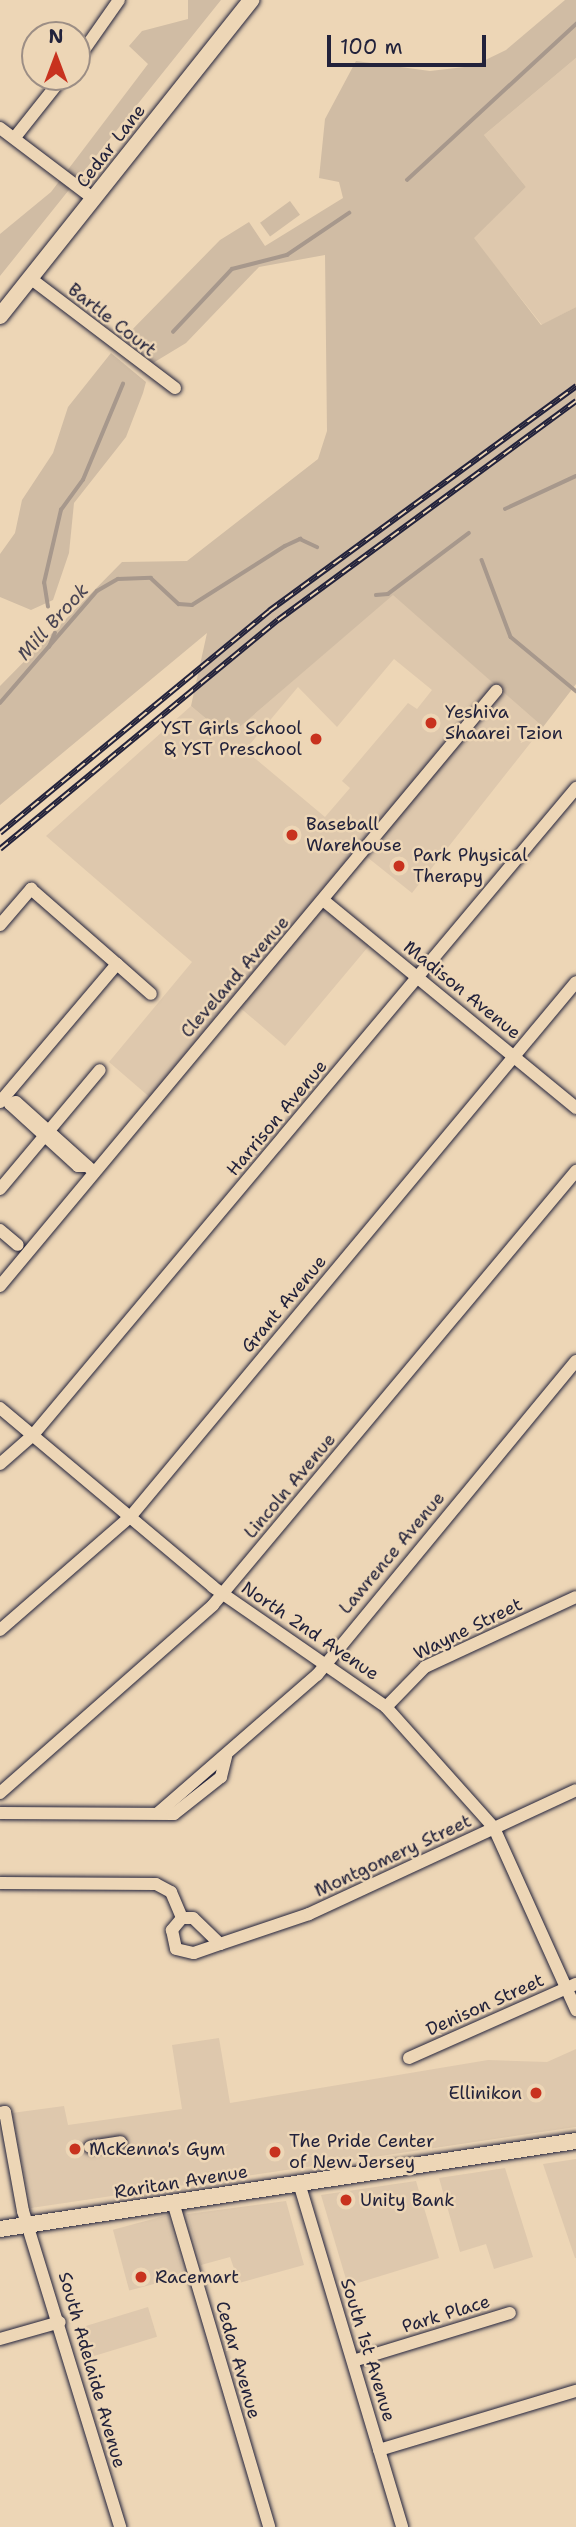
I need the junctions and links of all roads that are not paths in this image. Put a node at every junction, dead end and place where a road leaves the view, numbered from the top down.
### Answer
1 (118, 0) edge
2 (251, 0) edge
3 (91, 40) edge
4 (52, 91) edge
5 (0, 128) edge
6 (16, 136) junction
7 (94, 199) junction
8 (30, 278) junction
9 (0, 316) edge
10 (175, 388) dead end
11 (496, 691) dead end
12 (576, 788) edge
13 (323, 900) junction
14 (0, 925) edge
15 (117, 964) junction
16 (419, 976) junction
17 (576, 982) edge
18 (151, 994) dead end
19 (514, 1056) junction
20 (100, 1070) dead end
21 (4, 1102) edge
22 (576, 1108) edge
23 (47, 1134) junction
24 (90, 1169) junction
25 (576, 1171) edge
26 (0, 1189) edge
27 (0, 1230) edge
28 (18, 1245) dead end
29 (0, 1286) edge
30 (576, 1361) edge
31 (0, 1408) edge
32 (33, 1435) junction
33 (0, 1464) edge
34 (131, 1516) junction
35 (223, 1594) junction
36 (576, 1597) edge
37 (0, 1630) edge
38 (326, 1663) junction
39 (386, 1707) junction
40 (576, 1790) edge
41 (0, 1793) edge
42 (0, 1813) edge
43 (494, 1828) junction
44 (0, 1883) edge
45 (182, 1918) junction
46 (220, 1944) junction
47 (571, 1986) edge
48 (576, 2010) edge
49 (409, 2058) dead end
50 (0, 2113) edge
51 (576, 2141) edge
52 (121, 2142) dead end
53 (90, 2147) dead end
54 (299, 2183) junction
55 (173, 2202) junction
56 (29, 2224) junction
57 (0, 2229) edge
58 (510, 2313) dead end
59 (60, 2322) junction
60 (0, 2339) edge
61 (353, 2361) junction
62 (576, 2391) edge
63 (379, 2450) junction
64 (120, 2527) edge
65 (270, 2527) edge
66 (402, 2527) edge

1 - 3 street
2 - 7 main road, Cedar Lane
4 - 6 street
5 - 6 street
6 - 7 street
7 - 8 main road, Cedar Lane
8 - 9 main road, Cedar Lane
8 - 10 street, Bartle Court
11 - 13 street, Cleveland Avenue
12 - 16 street, Harrison Avenue
13 - 16 street, Madison Avenue
13 - 24 street, Cleveland Avenue
14 - 15 street
15 - 18 street
15 - 21 street
16 - 19 street, Madison Avenue
16 - 32 street, Harrison Avenue
17 - 19 street, Grant Avenue
19 - 22 street, Madison Avenue
19 - 34 street, Grant Avenue
20 - 23 street
21 - 23 street
23 - 24 street
23 - 26 street
24 - 29 street, Cleveland Avenue
25 - 35 street, Lincoln Avenue
27 - 28 street
30 - 38 street, Lawrence Avenue
31 - 32 street, North 2nd Avenue
32 - 33 street, Harrison Avenue
32 - 34 street, North 2nd Avenue
34 - 35 street, North 2nd Avenue
34 - 37 street, Grant Avenue
35 - 38 street, North 2nd Avenue
35 - 41 street, Lincoln Avenue
36 - 39 street, Wayne Street
38 - 39 street, North 2nd Avenue
38 - 42 street, Lawrence Avenue
39 - 43 street, North 2nd Avenue
40 - 43 street, Montgomery Street
43 - 46 street, Montgomery Street
43 - 47 street, North 2nd Avenue
44 - 45 street
45 - 46 street
45 - 46 street, Montgomery Street
47 - 48 street, North 2nd Avenue
47 - 49 street, Denison Street
50 - 56 street, South Adelaide Avenue
51 - 54 main road, Raritan Avenue
52 - 53 street
54 - 55 main road, Raritan Avenue
54 - 61 street, South 1st Avenue
55 - 56 main road, Raritan Avenue
55 - 65 street, Cedar Avenue
56 - 57 main road, Raritan Avenue
56 - 59 street, South Adelaide Avenue
58 - 61 street, Park Place
59 - 60 street
59 - 64 street, South Adelaide Avenue
61 - 63 street, South 1st Avenue
62 - 63 street
63 - 66 street, South 1st Avenue

